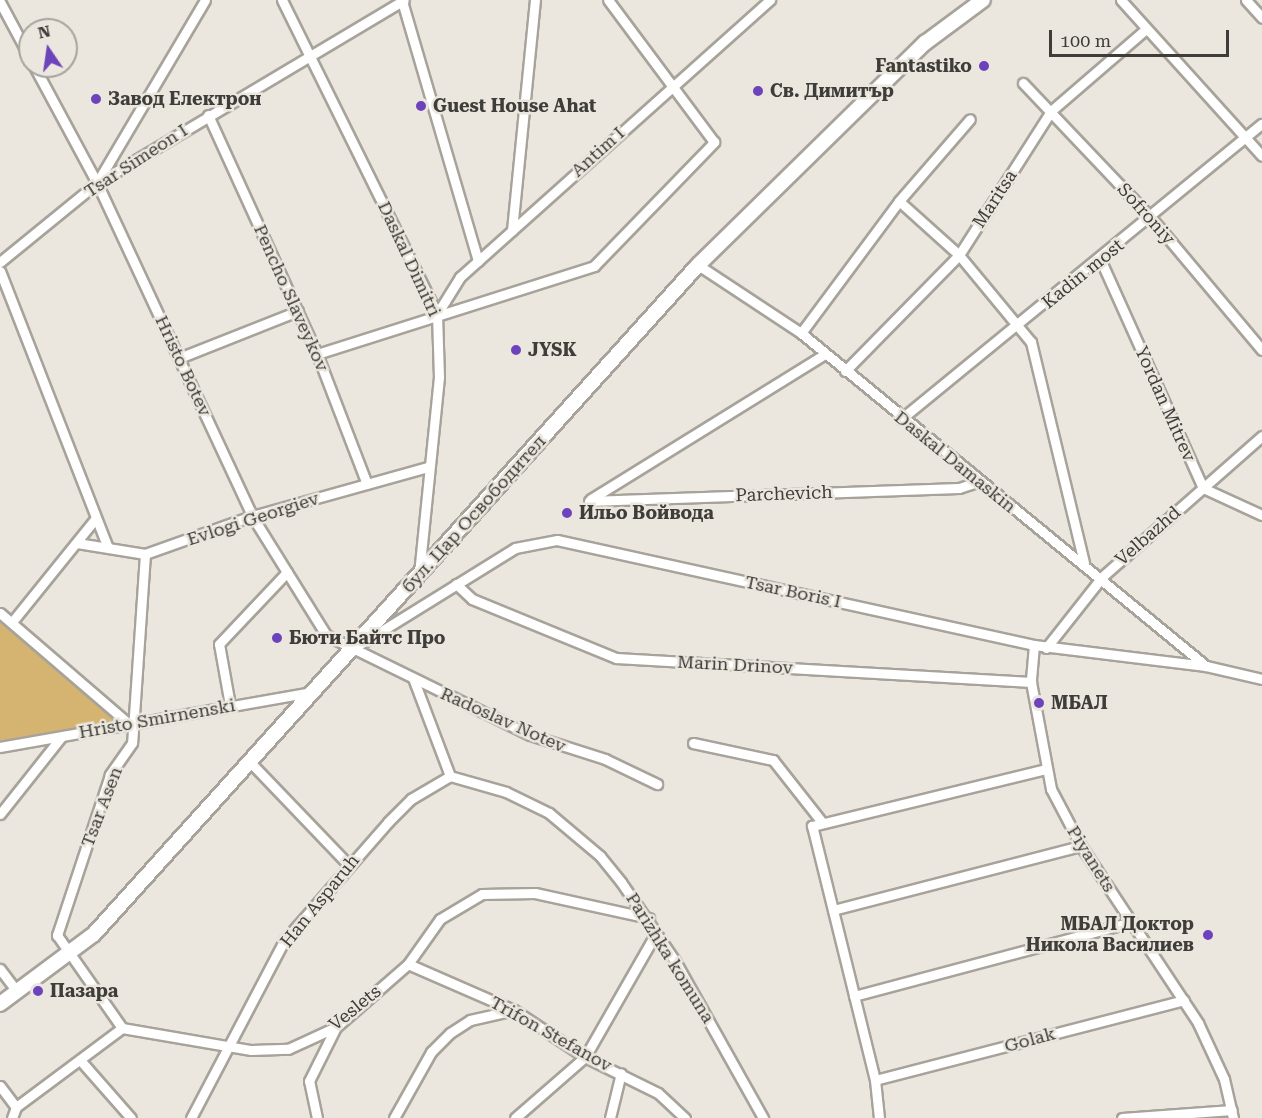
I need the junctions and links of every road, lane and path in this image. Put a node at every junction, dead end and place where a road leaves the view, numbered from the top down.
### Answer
1 (205, 0) edge
2 (282, 0) edge
3 (536, 0) edge
4 (608, 0) edge
5 (770, 0) edge
6 (967, 0) edge
7 (983, 0) edge
8 (1121, 0) edge
9 (1246, 0) edge
10 (403, 1) edge
11 (0, 2) edge
12 (1262, 18) edge
13 (950, 22) junction
14 (1146, 29) junction
15 (18, 36) edge
16 (310, 56) junction
17 (40, 78) edge
18 (1023, 83) dead end
19 (673, 84) junction
20 (1052, 111) junction
21 (208, 115) junction
22 (970, 119) dead end
23 (1262, 124) edge
24 (1246, 138) junction
25 (1262, 156) edge
26 (97, 183) junction
27 (899, 201) junction
28 (1152, 219) junction
29 (512, 230) junction
30 (959, 255) junction
31 (478, 261) junction
32 (1101, 261) junction
33 (0, 262) edge
34 (698, 266) junction
35 (0, 271) edge
36 (298, 311) junction
37 (437, 314) junction
38 (1018, 326) junction
39 (801, 333) junction
40 (1262, 350) edge
41 (317, 354) junction
42 (825, 354) junction
43 (179, 358) junction
44 (845, 371) junction
45 (901, 420) junction
46 (1262, 436) edge
47 (428, 467) junction
48 (978, 482) junction
49 (367, 484) junction
50 (1203, 488) junction
51 (1262, 514) edge
52 (252, 516) junction
53 (95, 519) junction
54 (76, 543) junction
55 (108, 548) junction
56 (145, 554) junction
57 (1084, 563) junction
58 (287, 572) junction
59 (419, 576) junction
60 (1102, 577) junction
61 (456, 584) junction
62 (0, 613) edge
63 (12, 622) junction
64 (1034, 645) junction
65 (1046, 648) junction
66 (352, 649) junction
67 (1206, 666) junction
68 (413, 678) junction
69 (1262, 679) edge
70 (1031, 682) junction
71 (315, 691) junction
72 (230, 705) junction
73 (129, 724) junction
74 (61, 737) junction
75 (693, 743) dead end
76 (0, 747) edge
77 (251, 763) junction
78 (1045, 769) junction
79 (450, 776) junction
80 (657, 784) dead end
81 (0, 814) edge
82 (816, 824) junction
83 (1081, 846) junction
84 (348, 864) junction
85 (833, 910) junction
86 (649, 918) junction
87 (1132, 922) junction
88 (656, 933) junction
89 (66, 951) junction
90 (408, 964) junction
91 (0, 969) edge
92 (12, 985) junction
93 (0, 994) edge
94 (854, 996) junction
95 (1184, 1000) junction
96 (0, 1004) edge
97 (514, 1010) junction
98 (122, 1028) junction
99 (336, 1028) junction
100 (231, 1046) junction
101 (585, 1057) junction
102 (80, 1060) junction
103 (621, 1073) junction
104 (875, 1080) junction
105 (0, 1086) edge
106 (16, 1107) junction
107 (1233, 1114) edge
108 (12, 1118) edge
109 (131, 1118) edge
110 (191, 1118) edge
111 (317, 1118) edge
112 (394, 1118) edge
113 (515, 1118) edge
114 (610, 1118) edge
115 (685, 1118) edge
116 (763, 1118) edge
117 (879, 1118) edge
118 (1122, 1118) edge

1 - 26 street
2 - 16 street, Daskal Dimitri
3 - 29 street
4 - 19 street
5 - 19 street, Antim I
6 - 13 main road
7 - 13 main road
8 - 14 street
9 - 12 street
10 - 16 street, Tsar Simeon I
10 - 31 street
11 - 15 street
13 - 34 main road, бул. Цар Освободител
14 - 20 street, Maritsa
14 - 24 street
16 - 21 street, Tsar Simeon I
16 - 37 street, Daskal Dimitri
17 - 26 street, Hristo Botev
18 - 20 street, Sofroniy
19 - 29 street, Antim I
19 - 37 street
20 - 28 street, Sofroniy
20 - 30 street, Maritsa
21 - 26 street, Tsar Simeon I
21 - 36 street, Pencho Slaveykov
22 - 27 street
23 - 24 street, Kadin most
24 - 25 street
24 - 28 street, Kadin most
26 - 33 street, Tsar Simeon I
26 - 43 street, Hristo Botev
27 - 30 street
27 - 39 street
28 - 32 street, Kadin most
28 - 40 street, Sofroniy
29 - 31 street, Antim I
30 - 38 street
30 - 44 street, Maritsa
31 - 37 street, Antim I
32 - 38 street, Kadin most
32 - 50 street, Yordan Mitrev
34 - 39 street, Daskal Damaskin
34 - 59 main road, бул. Цар Освободител
35 - 53 street
36 - 41 street, Pencho Slaveykov
36 - 43 street
37 - 41 street
37 - 47 street, Daskal Dimitri
38 - 45 street, Kadin most
38 - 57 street
39 - 42 street, Daskal Damaskin
41 - 49 street, Pencho Slaveykov
42 - 44 street, Daskal Damaskin
42 - 48 street, Parchevich
43 - 52 street, Hristo Botev
44 - 45 street, Daskal Damaskin
45 - 48 street, Daskal Damaskin
46 - 50 street, Velbazhd
47 - 49 street, Evlogi Georgiev
47 - 59 street, Daskal Dimitri
48 - 57 street, Daskal Damaskin
49 - 52 street, Evlogi Georgiev
50 - 51 street
50 - 60 street, Velbazhd
52 - 56 street, Evlogi Georgiev
52 - 58 street, Hristo Botev
53 - 54 street
53 - 55 street
54 - 55 street, Evlogi Georgiev
54 - 63 street
55 - 56 street, Evlogi Georgiev
56 - 73 street, Tsar Asen
57 - 60 street, Daskal Damaskin
58 - 66 street, Hristo Botev
58 - 72 street
59 - 66 main road, бул. Цар Освободител
60 - 65 street, Velbazhd
60 - 67 street, Daskal Damaskin
61 - 64 street, Tsar Boris I
61 - 66 street, Tsar Boris I
61 - 70 street, Marin Drinov
62 - 63 street
63 - 73 street
64 - 65 street, Tsar Boris I
64 - 70 street, Piyanets
65 - 67 street, Tsar Boris I
66 - 68 street, Radoslav Notev
66 - 71 main road, бул. Цар Освободител
67 - 69 street, Tsar Boris I
68 - 79 street
68 - 80 street, Radoslav Notev
70 - 78 street, Piyanets
71 - 72 street, Hristo Smirnenski
71 - 77 main road, бул. Цар Освободител
72 - 73 street, Hristo Smirnenski
73 - 74 street, Hristo Smirnenski
73 - 89 street, Tsar Asen
74 - 76 street, Hristo Smirnenski
74 - 81 street
75 - 82 street
77 - 84 street
77 - 89 main road, бул. Цар Освободител
78 - 82 street
78 - 83 street, Piyanets
79 - 84 street, Han Asparuh
79 - 86 street, Parizhka komuna
82 - 85 street
83 - 85 street
83 - 87 street, Piyanets
84 - 100 street, Han Asparuh
85 - 94 street
86 - 88 street, Parizhka komuna
86 - 90 street, Veslets
87 - 94 street
87 - 95 street, Piyanets
88 - 101 street
88 - 116 street, Parizhka komuna
89 - 92 main road
89 - 96 main road, бул. Цар Освободител
89 - 98 street
90 - 97 street, Trifon Stefanov
90 - 99 street, Veslets
91 - 92 street
92 - 93 main road
94 - 104 street
95 - 104 street, Golak
95 - 107 street, Piyanets
97 - 101 street, Trifon Stefanov
97 - 112 street
98 - 100 street, Veslets
98 - 102 street
99 - 100 street, Veslets
99 - 111 street
100 - 110 street, Han Asparuh
101 - 103 street, Trifon Stefanov
101 - 113 street
102 - 106 street
102 - 109 street
103 - 114 street
103 - 115 street, Trifon Stefanov
104 - 117 street
105 - 106 street
106 - 108 street
107 - 118 street

